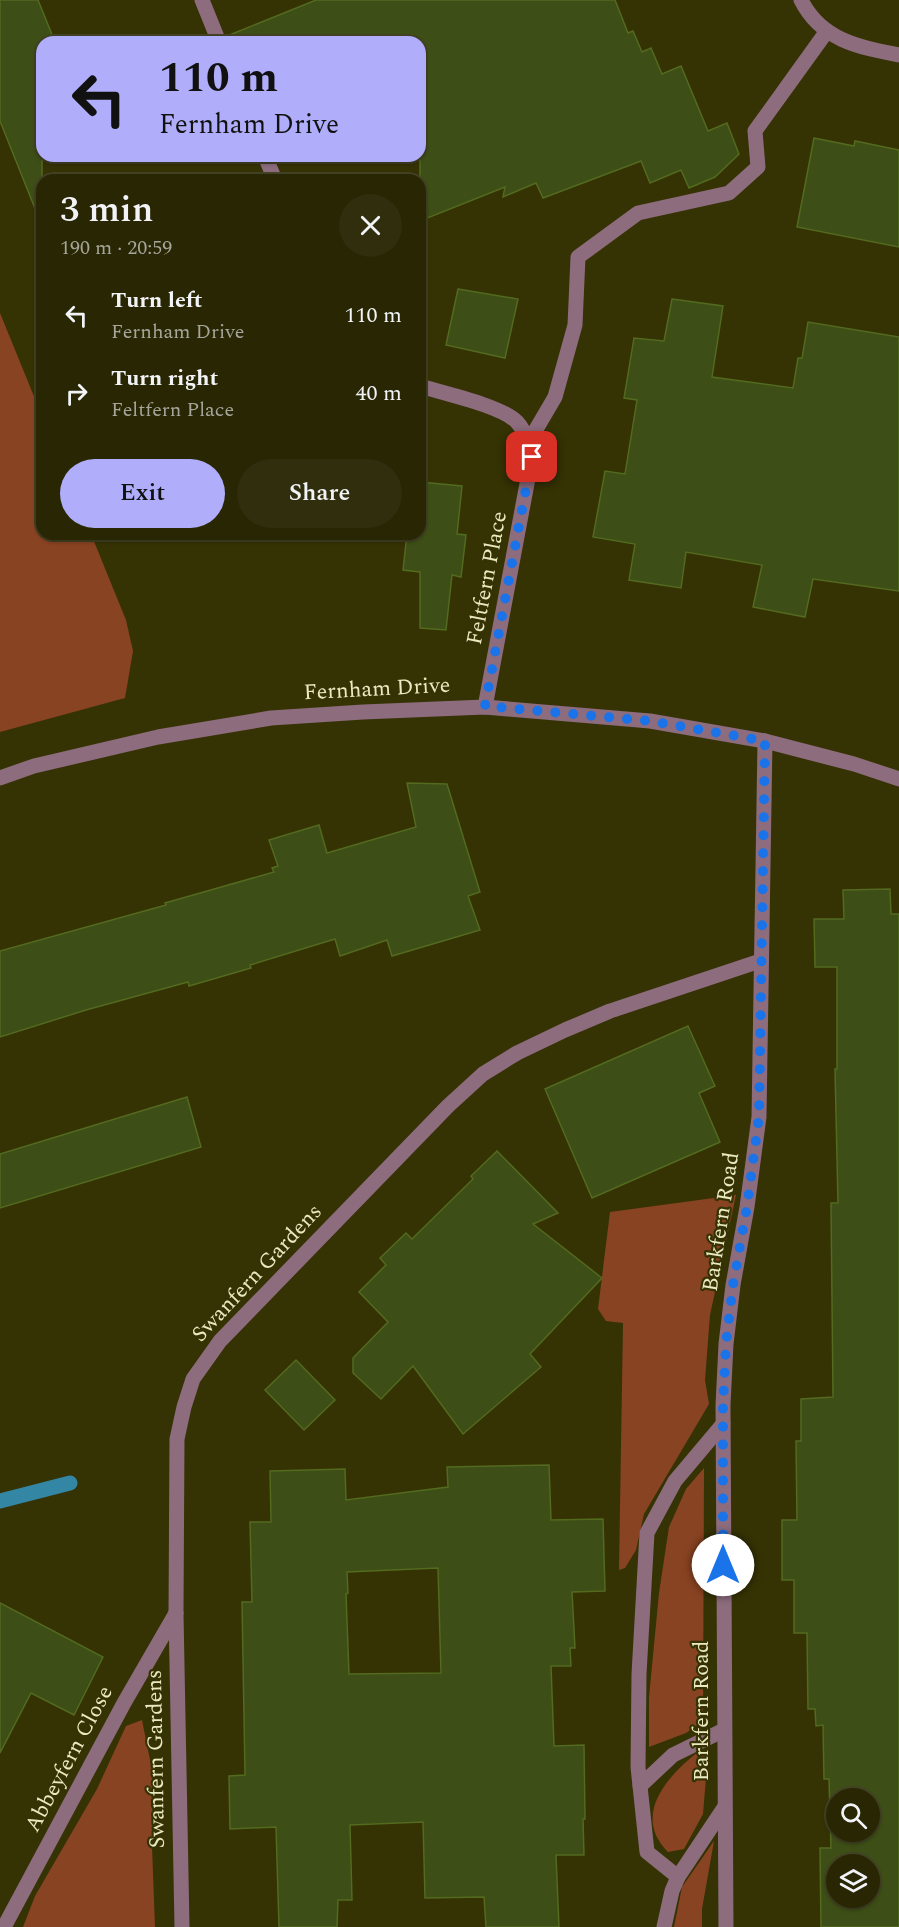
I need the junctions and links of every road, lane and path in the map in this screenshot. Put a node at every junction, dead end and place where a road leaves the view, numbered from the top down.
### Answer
1 (202, 0) edge
2 (801, 0) edge
3 (827, 31) junction
4 (217, 36) edge
5 (899, 55) edge
6 (426, 388) edge
7 (528, 443) junction
8 (485, 706) junction
9 (765, 741) junction
10 (0, 778) edge
11 (899, 779) edge
12 (760, 961) junction
13 (723, 1424) junction
14 (176, 1612) junction
15 (724, 1730) junction
16 (640, 1786) junction
17 (724, 1808) junction
18 (678, 1877) junction
19 (3, 1927) edge
20 (182, 1927) edge
21 (664, 1927) edge
22 (726, 1927) edge

1 - 4 street
2 - 3 street
3 - 5 street
3 - 7 street
6 - 7 street, Feltfern Place
7 - 8 street, Feltfern Place
8 - 9 street, Fernham Drive
8 - 10 street, Fernham Drive
9 - 11 street, Fernham Drive
9 - 12 street, Barkfern Road
12 - 13 street, Barkfern Road
12 - 14 street, Swanfern Gardens
13 - 15 street, Barkfern Road
13 - 16 street
14 - 19 street, Abbeyfern Close
14 - 20 street, Swanfern Gardens
15 - 16 street
15 - 17 street, Barkfern Road
16 - 18 street
17 - 18 street
17 - 22 street, Barkfern Road
18 - 21 street

